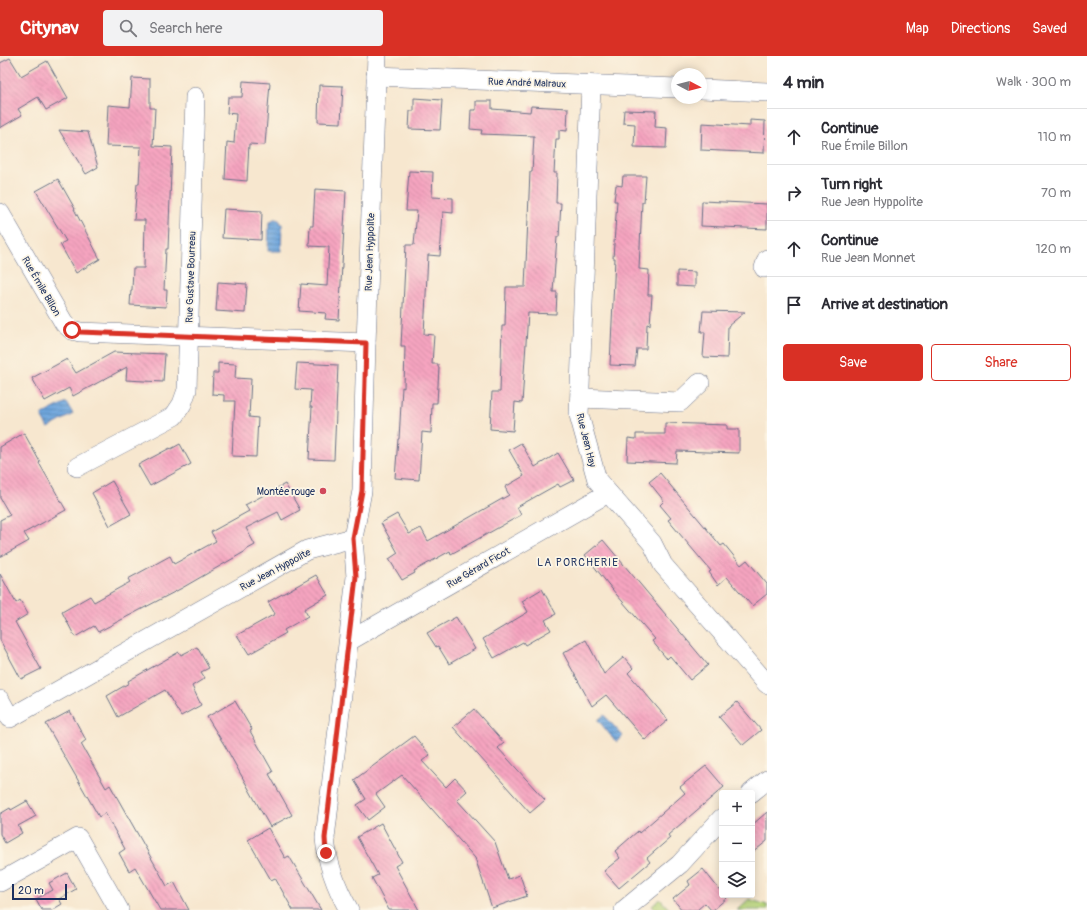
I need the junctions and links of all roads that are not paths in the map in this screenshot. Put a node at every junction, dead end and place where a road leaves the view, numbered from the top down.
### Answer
1 (377, 56) edge
2 (376, 76) junction
3 (591, 85) junction
4 (671, 88) edge
5 (707, 89) edge
6 (767, 92) edge
7 (195, 97) dead end
8 (0, 213) edge
9 (188, 336) junction
10 (366, 343) junction
11 (700, 383) dead end
12 (580, 398) junction
13 (77, 467) dead end
14 (608, 493) junction
15 (353, 538) junction
16 (349, 641) junction
17 (767, 684) edge
18 (0, 700) edge
19 (767, 780) edge
20 (755, 790) edge
21 (719, 821) edge
22 (0, 882) edge
23 (119, 910) edge
24 (349, 910) edge
25 (624, 910) edge

1 - 2 street, Rue Jean Hyppolite
2 - 3 street, Rue André Malraux
2 - 10 street, Rue Jean Hyppolite
3 - 4 street, Rue André Malraux
3 - 12 street, Rue Jean Hay
5 - 6 street
7 - 9 street, Rue Gustave Bourreau
8 - 9 street, Rue Émile Billon
9 - 10 street, Rue Émile Billon
9 - 13 street, Rue Gustave Bourreau
10 - 15 street, Rue Jean Hyppolite
11 - 12 street
12 - 14 street, Rue Jean Hay
14 - 16 street, Rue Gérard Ficot
14 - 17 street, Rue Jean Hay
15 - 16 street
15 - 18 street, Rue Jean Hyppolite
16 - 24 street
19 - 20 street
21 - 25 street
22 - 23 street

